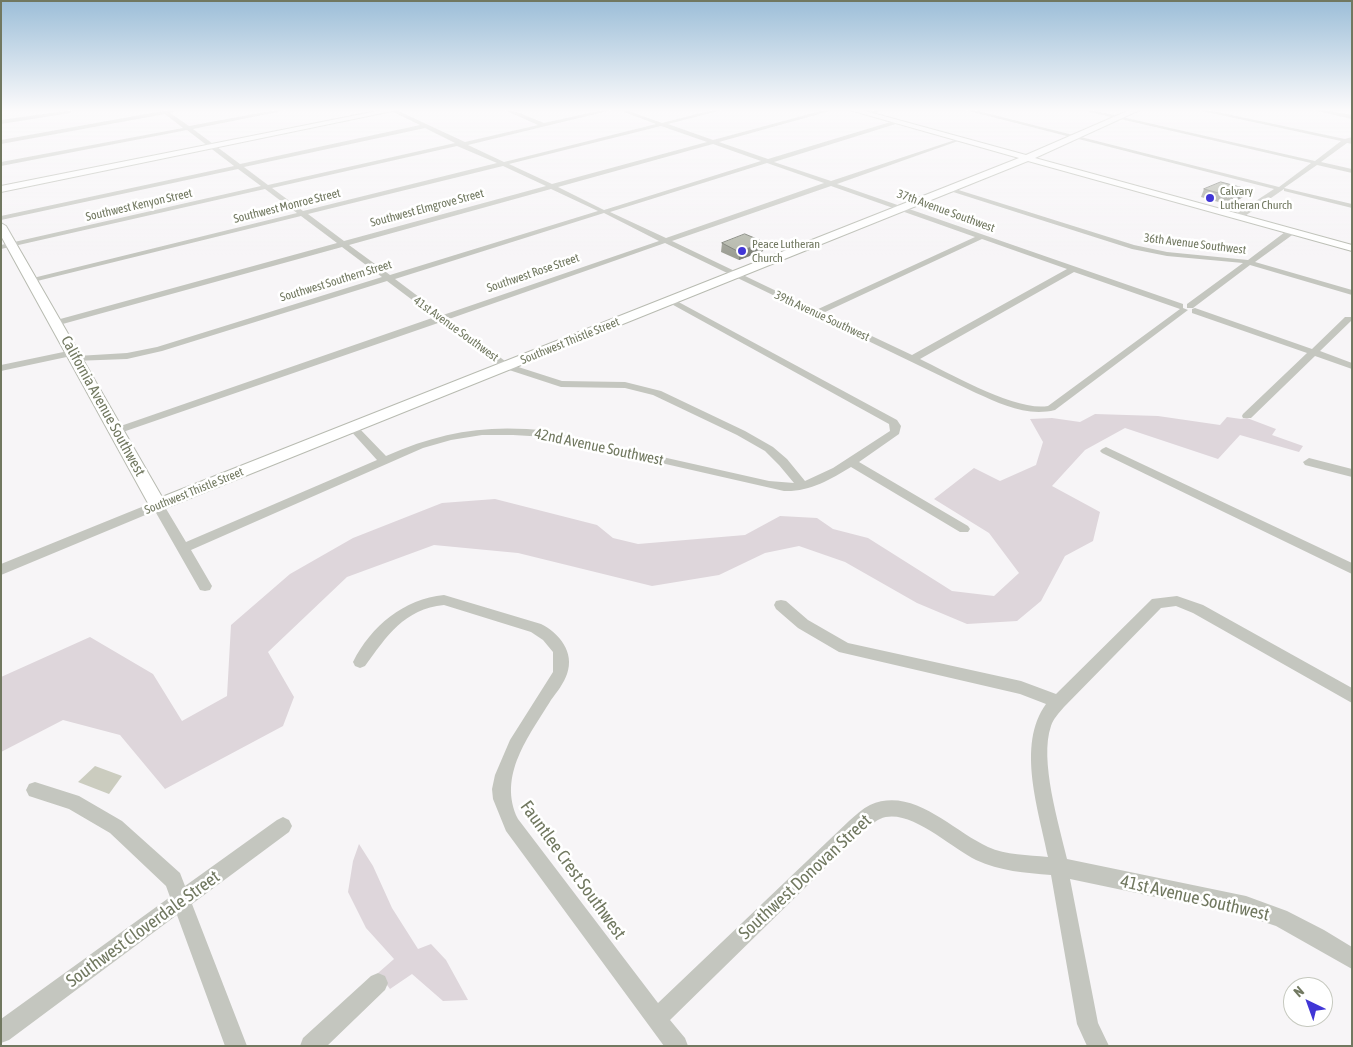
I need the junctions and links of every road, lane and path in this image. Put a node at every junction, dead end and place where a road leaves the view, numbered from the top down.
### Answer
1 (33, 158) edge
2 (152, 158) edge
3 (225, 158) edge
4 (274, 158) edge
5 (400, 158) edge
6 (492, 158) edge
7 (524, 158) edge
8 (654, 158) edge
9 (758, 158) edge
10 (777, 158) edge
11 (902, 158) edge
12 (1027, 158) joint
13 (1159, 158) edge
14 (1293, 158) edge
15 (1323, 158) edge
16 (767, 161) junction
17 (503, 163) junction
18 (1315, 163) junction
19 (1, 164) edge
20 (236, 166) junction
21 (1352, 171) edge
22 (830, 183) junction
23 (550, 186) junction
24 (266, 188) junction
25 (1280, 188) junction
26 (1, 189) edge
27 (949, 189) junction
28 (1352, 206) edge
29 (900, 208) junction
30 (604, 212) junction
31 (301, 214) junction
32 (1240, 216) junction
33 (1, 218) edge
34 (1, 226) edge
35 (1292, 231) junction
36 (981, 236) junction
37 (665, 241) junction
38 (341, 244) junction
39 (7, 246) edge
40 (1352, 248) edge
41 (1249, 262) junction
42 (1073, 269) junction
43 (735, 274) junction
44 (387, 278) junction
45 (32, 281) junction
46 (1352, 294) edge
47 (670, 301) junction
48 (1187, 308) junction
49 (816, 313) junction
50 (440, 318) junction
51 (1348, 319) dead end
52 (56, 322) junction
53 (1314, 352) junction
54 (75, 356) junction
55 (912, 358) junction
56 (506, 366) junction
57 (1352, 366) edge
58 (1, 368) edge
59 (1247, 416) dead end
60 (353, 428) junction
61 (116, 431) junction
62 (1106, 451) dead end
63 (384, 461) junction
64 (850, 461) junction
65 (1309, 462) dead end
66 (1352, 473) edge
67 (802, 486) junction
68 (158, 505) junction
69 (964, 529) dead end
70 (183, 548) junction
71 (1352, 569) edge
72 (1, 570) edge
73 (205, 586) dead end
74 (781, 605) dead end
75 (360, 662) dead end
76 (1352, 696) edge
77 (1058, 702) junction
78 (35, 790) dead end
79 (283, 826) dead end
80 (1059, 867) junction
81 (182, 902) junction
82 (1352, 958) edge
83 (378, 983) dead end
84 (657, 1018) junction
85 (1, 1032) edge
86 (236, 1046) edge
87 (312, 1046) edge
88 (677, 1046) edge
89 (1098, 1046) edge

1 - 19 street
2 - 26 main road
3 - 20 street, 41st Avenue Southwest
4 - 20 street
5 - 24 street, Southwest Kenyon Street
6 - 17 street, 39th Avenue Southwest
7 - 17 street, Southwest Monroe Street
8 - 23 street, Southwest Elmgrove Street
9 - 16 street, 37th Avenue Southwest
10 - 16 street, Southwest Southern Street
11 - 22 street, Southwest Rose Street
12 - 27 main road, Southwest Thistle Street
12 - 32 main road
13 - 25 street
14 - 18 street
15 - 18 street
16 - 22 street, 37th Avenue Southwest
16 - 30 street, Southwest Southern Street
17 - 23 street, 39th Avenue Southwest
17 - 31 street, Southwest Monroe Street
18 - 21 street
18 - 25 street
20 - 24 street, 41st Avenue Southwest
20 - 33 street
22 - 29 street, 37th Avenue Southwest
22 - 37 street, Southwest Rose Street
23 - 30 street, 39th Avenue Southwest
23 - 38 street, Southwest Elmgrove Street
24 - 31 street, 41st Avenue Southwest
24 - 39 street, Southwest Kenyon Street
25 - 28 street
25 - 32 street
27 - 29 main road, Southwest Thistle Street
27 - 41 street, 36th Avenue Southwest
29 - 36 street, 37th Avenue Southwest
29 - 43 main road, Southwest Thistle Street
30 - 37 street, 39th Avenue Southwest
30 - 44 street, Southwest Southern Street
31 - 38 street, 41st Avenue Southwest
31 - 45 street, Southwest Monroe Street
32 - 35 main road
34 - 39 main road, California Avenue Southwest
35 - 40 main road
35 - 41 street
36 - 42 street, 37th Avenue Southwest
36 - 49 street
37 - 43 street, 39th Avenue Southwest
37 - 50 street, Southwest Rose Street
38 - 44 street, 41st Avenue Southwest
38 - 52 street, Southwest Elmgrove Street
39 - 45 main road, California Avenue Southwest
41 - 46 street, 36th Avenue Southwest
41 - 48 street
42 - 48 street, 37th Avenue Southwest
42 - 55 street
43 - 47 main road, Southwest Thistle Street
43 - 49 street, 39th Avenue Southwest
44 - 50 street, 41st Avenue Southwest
44 - 54 street, Southwest Southern Street
45 - 52 main road, California Avenue Southwest
47 - 56 main road, Southwest Thistle Street
47 - 64 street
48 - 53 street, 37th Avenue Southwest
48 - 55 street, 39th Avenue Southwest
49 - 55 street, 39th Avenue Southwest
50 - 56 street, 41st Avenue Southwest
50 - 61 street, Southwest Rose Street
51 - 53 street
52 - 54 main road, California Avenue Southwest
53 - 57 street, 37th Avenue Southwest
53 - 59 street
54 - 58 street, Southwest Southern Street
54 - 61 main road, California Avenue Southwest
56 - 60 main road, Southwest Thistle Street
56 - 67 street, 41st Avenue Southwest
60 - 63 street
60 - 68 main road, Southwest Thistle Street
61 - 68 main road, California Avenue Southwest
62 - 71 street
63 - 67 street, 42nd Avenue Southwest
63 - 70 street, 42nd Avenue Southwest
64 - 67 street
64 - 69 street
65 - 66 street
68 - 70 street, California Avenue Southwest
68 - 72 street, Southwest Thistle Street
70 - 73 street, California Avenue Southwest
74 - 77 street
75 - 84 street, Fauntlee Crest Southwest
76 - 77 street
77 - 80 street
78 - 81 street
79 - 81 street, Southwest Cloverdale Street
80 - 82 street, 41st Avenue Southwest
80 - 84 street, Southwest Donovan Street
80 - 89 street
81 - 85 street, Southwest Cloverdale Street
81 - 86 street
83 - 87 street
84 - 88 street, Fauntlee Crest Southwest

